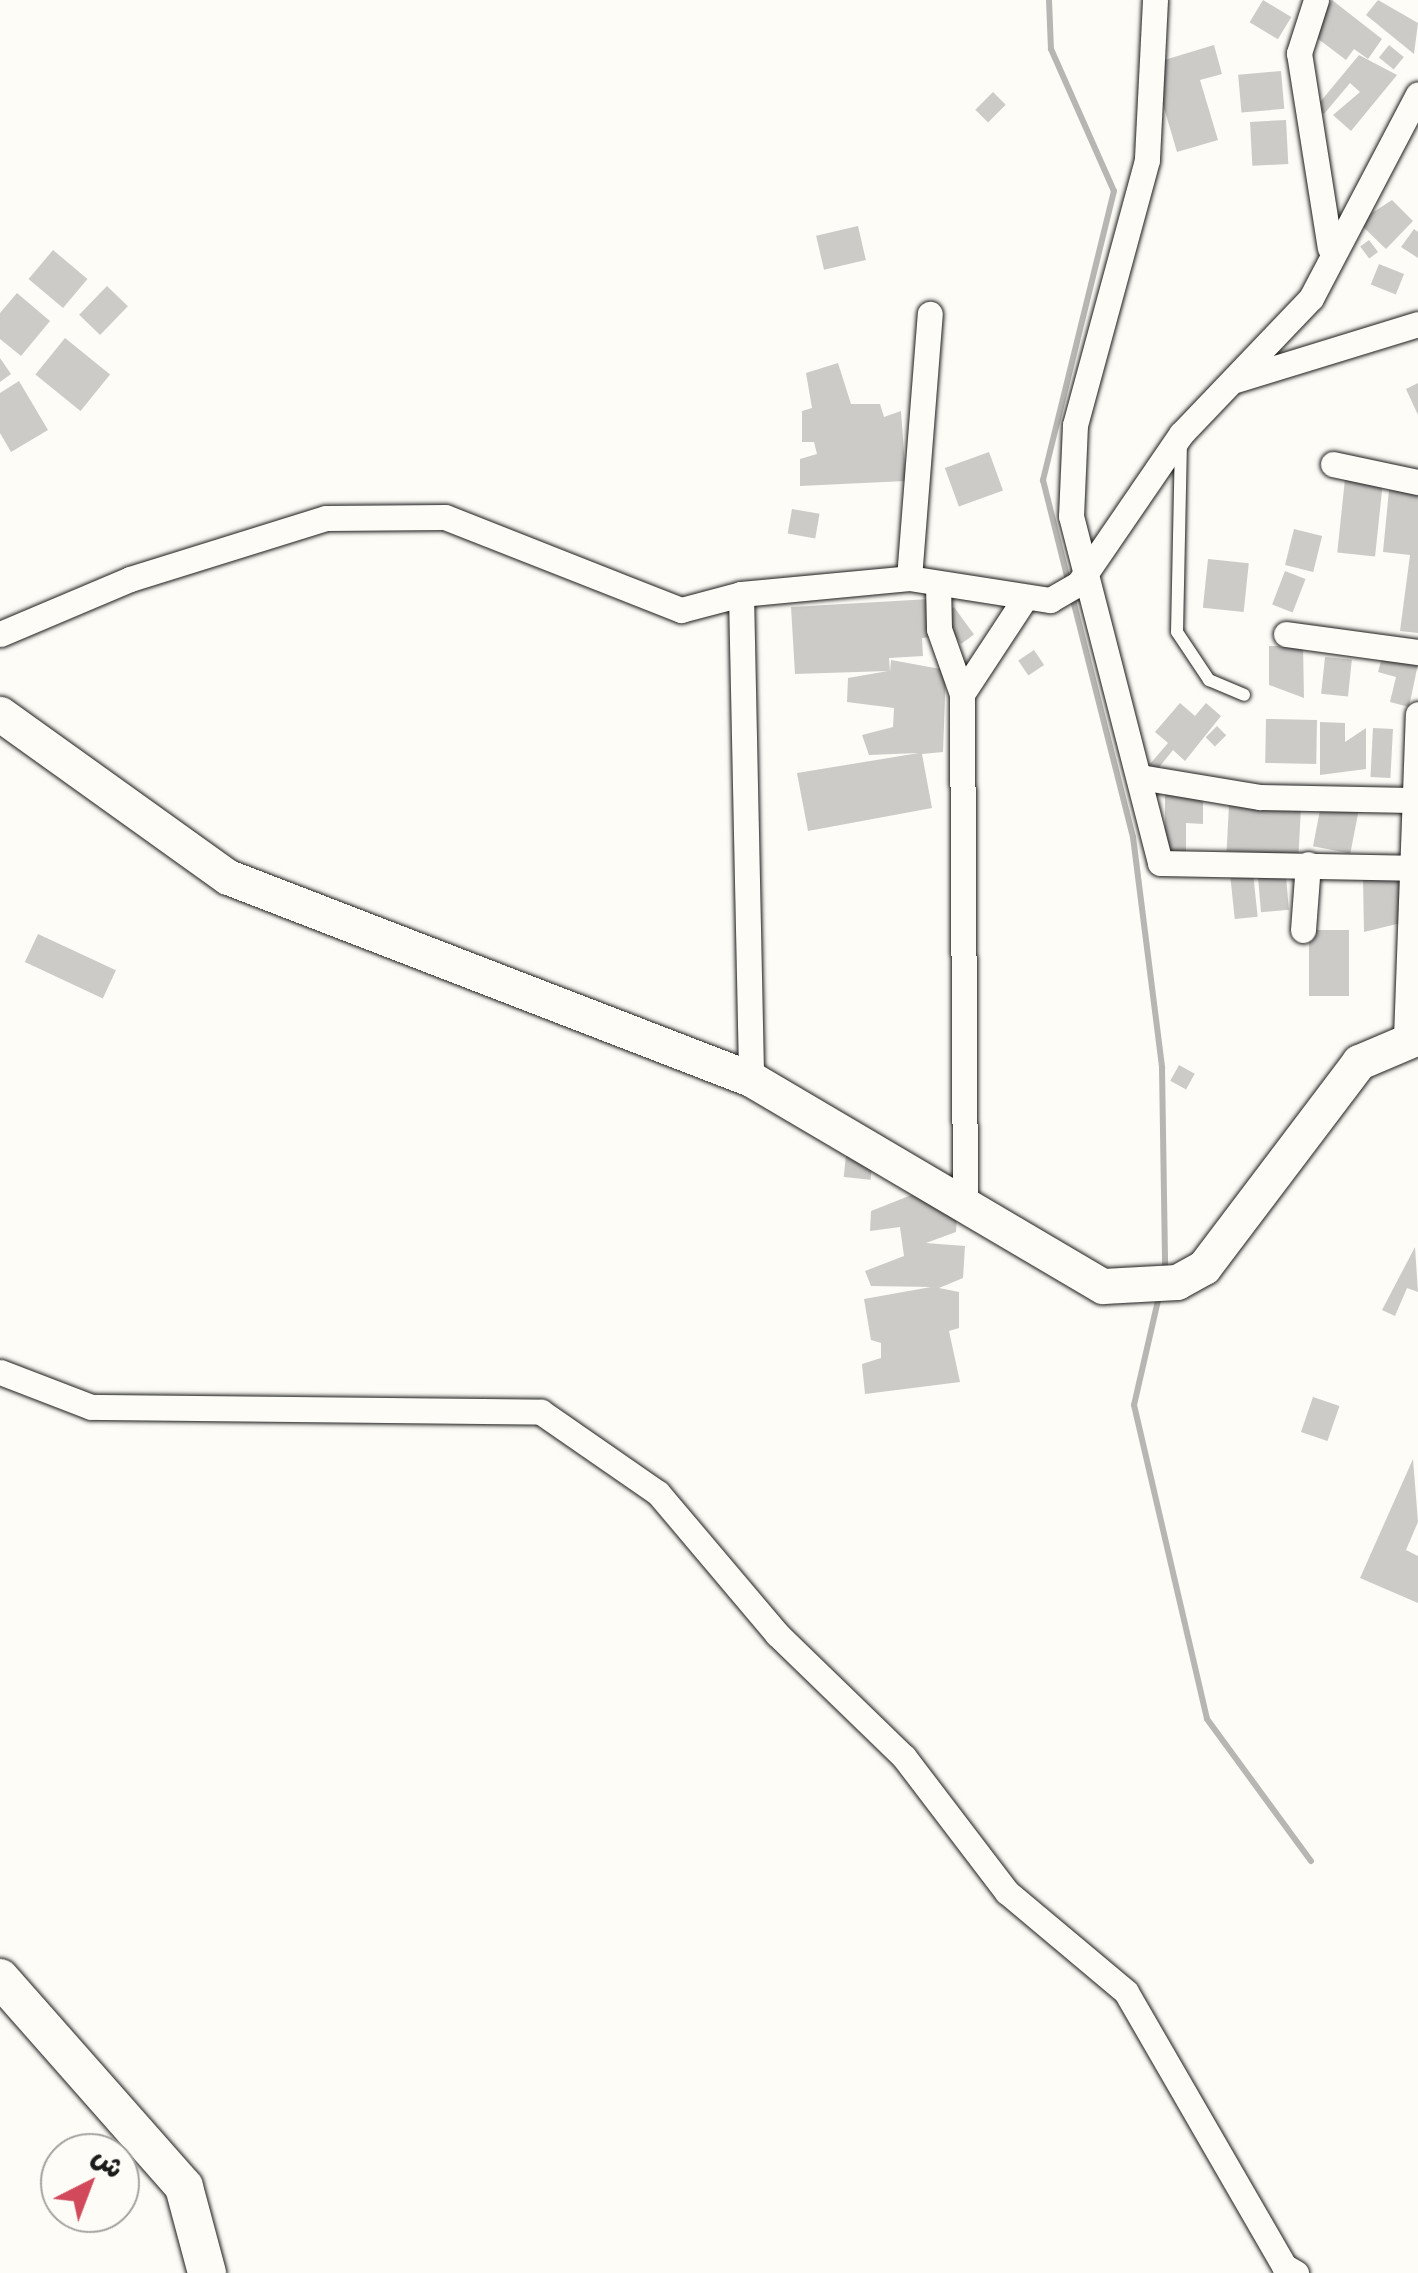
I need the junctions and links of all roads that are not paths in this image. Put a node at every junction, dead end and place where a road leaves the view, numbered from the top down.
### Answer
1 (1155, 0) edge
2 (1316, 0) edge
3 (1418, 94) edge
4 (1330, 248) junction
5 (930, 314) dead end
6 (1418, 324) edge
7 (1234, 380) junction
8 (1181, 434) junction
9 (1333, 464) dead end
10 (1418, 482) edge
11 (1085, 577) junction
12 (908, 578) junction
13 (938, 584) junction
14 (741, 594) junction
15 (1037, 599) junction
16 (0, 634) edge
17 (1286, 634) dead end
18 (1418, 652) edge
19 (962, 694) junction
20 (1244, 694) dead end
21 (0, 714) edge
22 (1418, 714) edge
23 (1140, 777) junction
24 (1412, 800) junction
25 (1308, 864) junction
26 (1410, 868) junction
27 (1302, 930) dead end
28 (1412, 1038) edge
29 (751, 1079) junction
30 (965, 1205) junction
31 (0, 1372) edge
32 (0, 1978) edge
33 (1287, 2271) edge
34 (207, 2273) edge

1 - 11 street
2 - 4 street
3 - 4 street
4 - 7 street
5 - 12 street
6 - 7 street
7 - 8 street
8 - 11 street
8 - 20 lane
9 - 10 street
11 - 15 street
11 - 23 street
12 - 13 street
12 - 14 street
13 - 15 street
13 - 19 street
14 - 16 street
14 - 29 street
15 - 19 street
17 - 18 street
19 - 30 street
21 - 29 main road
22 - 24 street
23 - 24 street
23 - 25 street
24 - 26 street
25 - 26 street
25 - 27 street
26 - 28 street
28 - 30 main road
29 - 30 main road
31 - 33 street
32 - 34 main road

